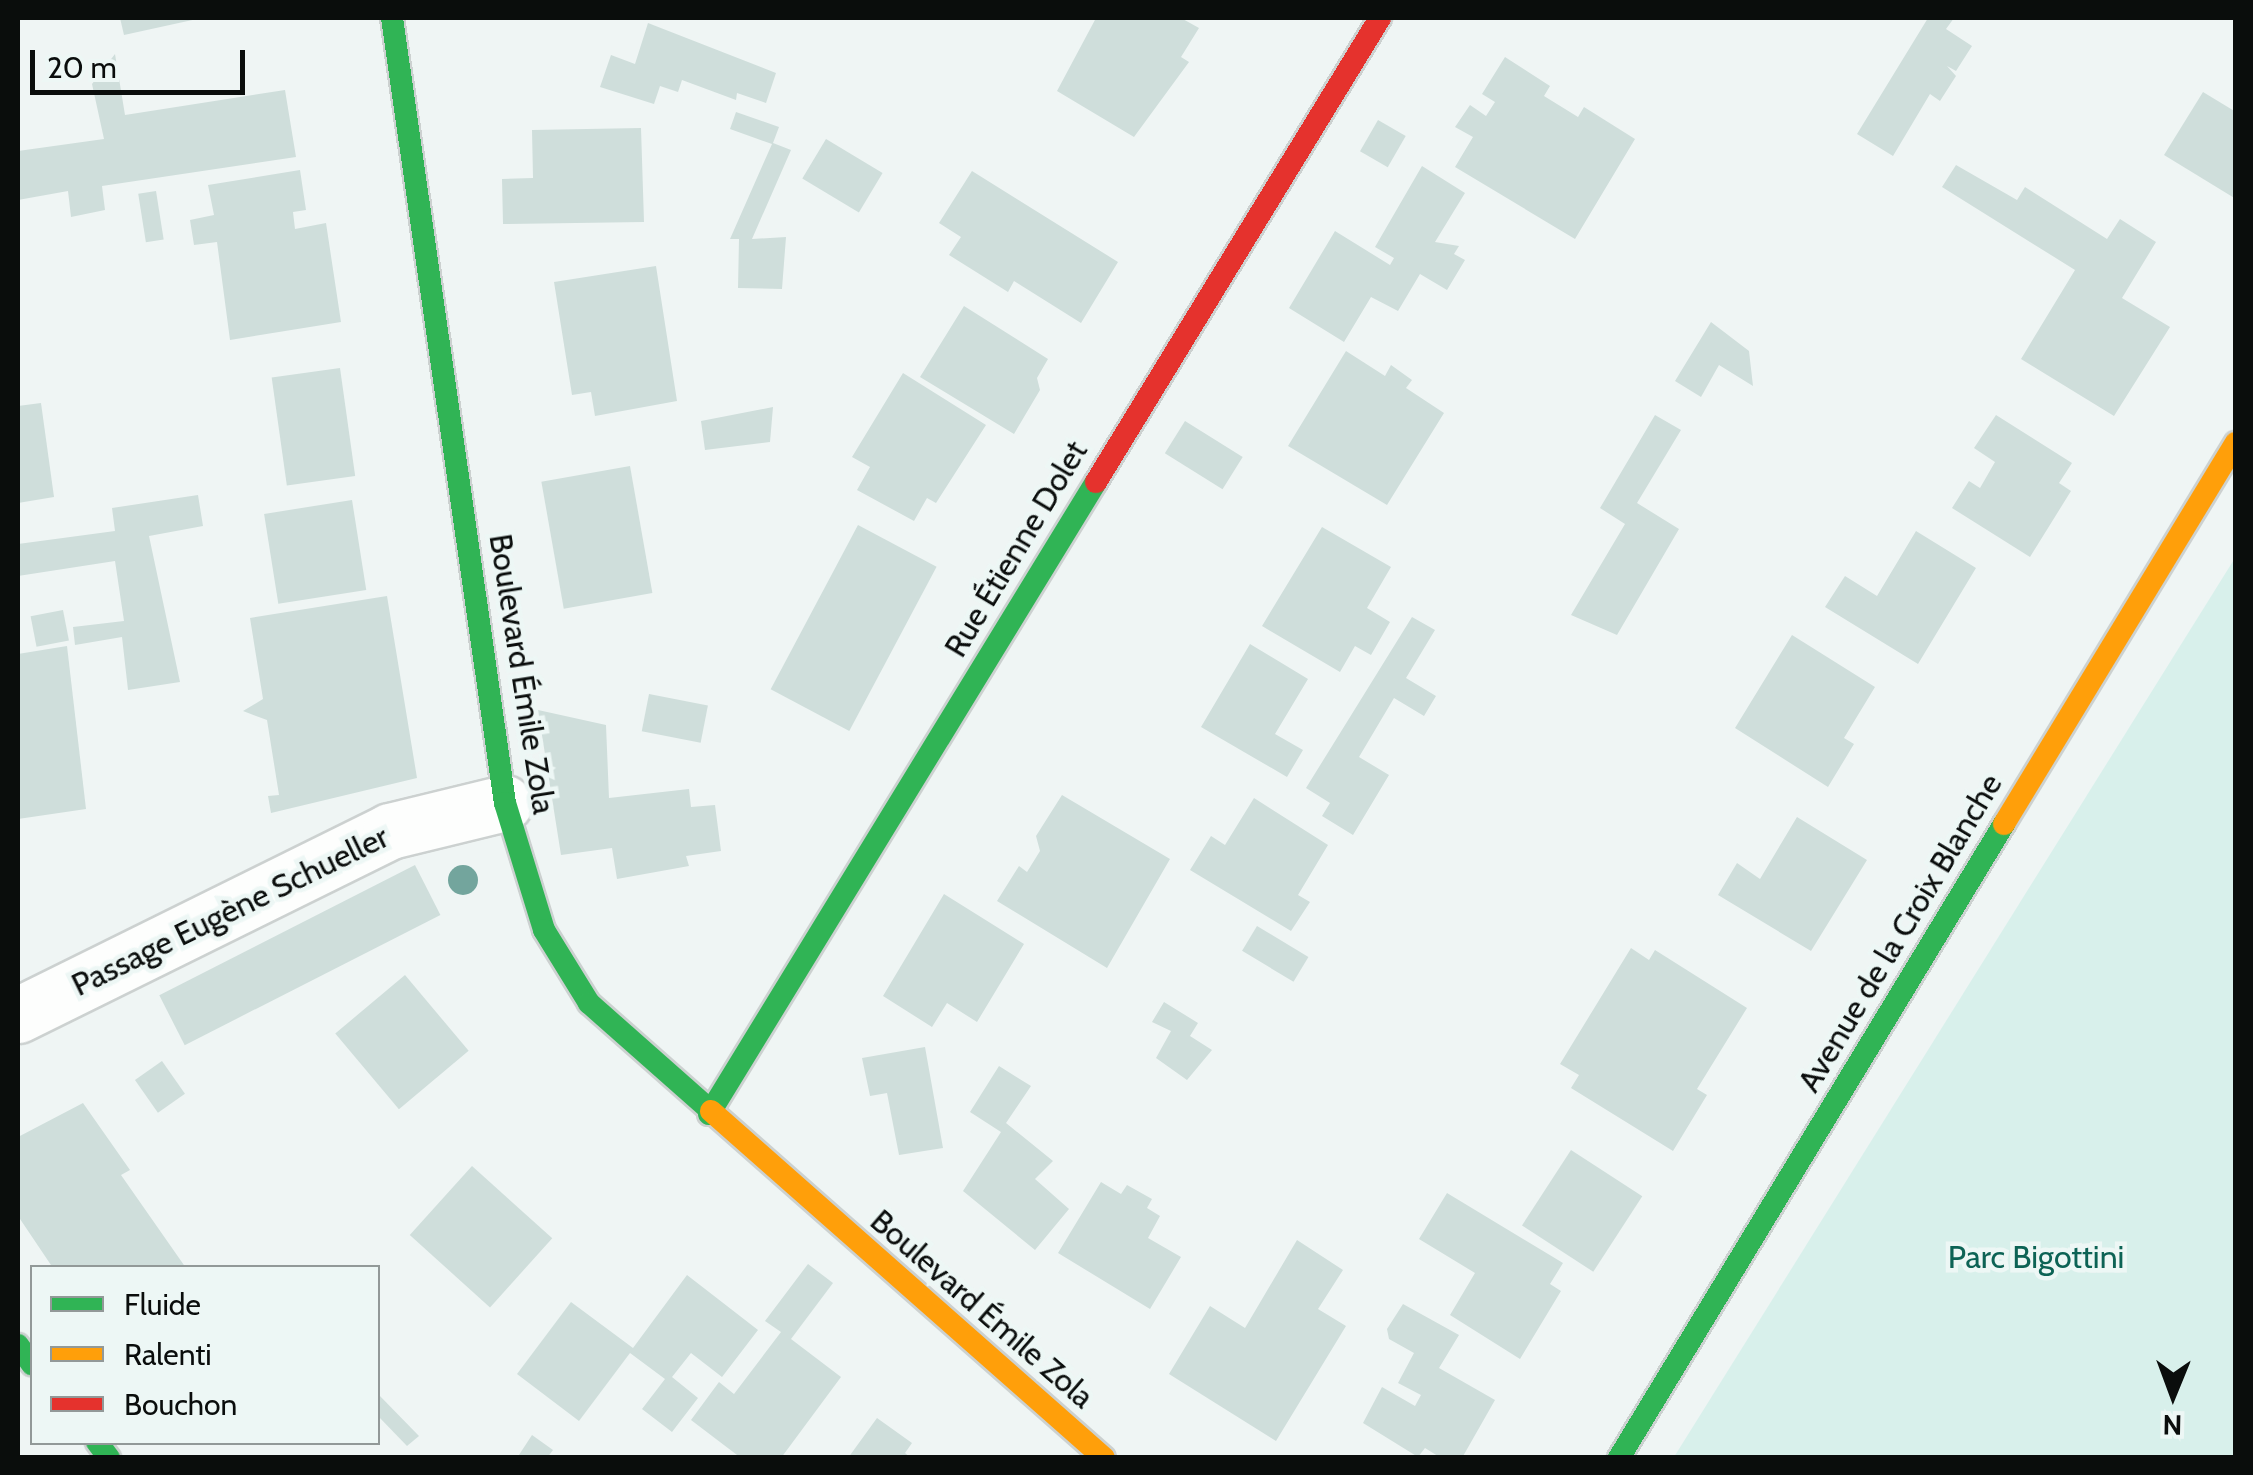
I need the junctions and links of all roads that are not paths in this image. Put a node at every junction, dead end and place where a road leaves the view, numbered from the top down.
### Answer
1 (392, 18) edge
2 (1380, 18) edge
3 (2236, 442) edge
4 (505, 803) junction
5 (18, 1015) edge
6 (708, 1114) junction
7 (1104, 1458) edge
8 (1620, 1458) edge

1 - 4 street, Boulevard Émile Zola
2 - 6 street, Rue Étienne Dolet
3 - 8 street, Avenue de la Croix Blanche
4 - 5 street, Passage Eugène Schueller
4 - 6 street, Boulevard Émile Zola
6 - 7 street, Boulevard Émile Zola

